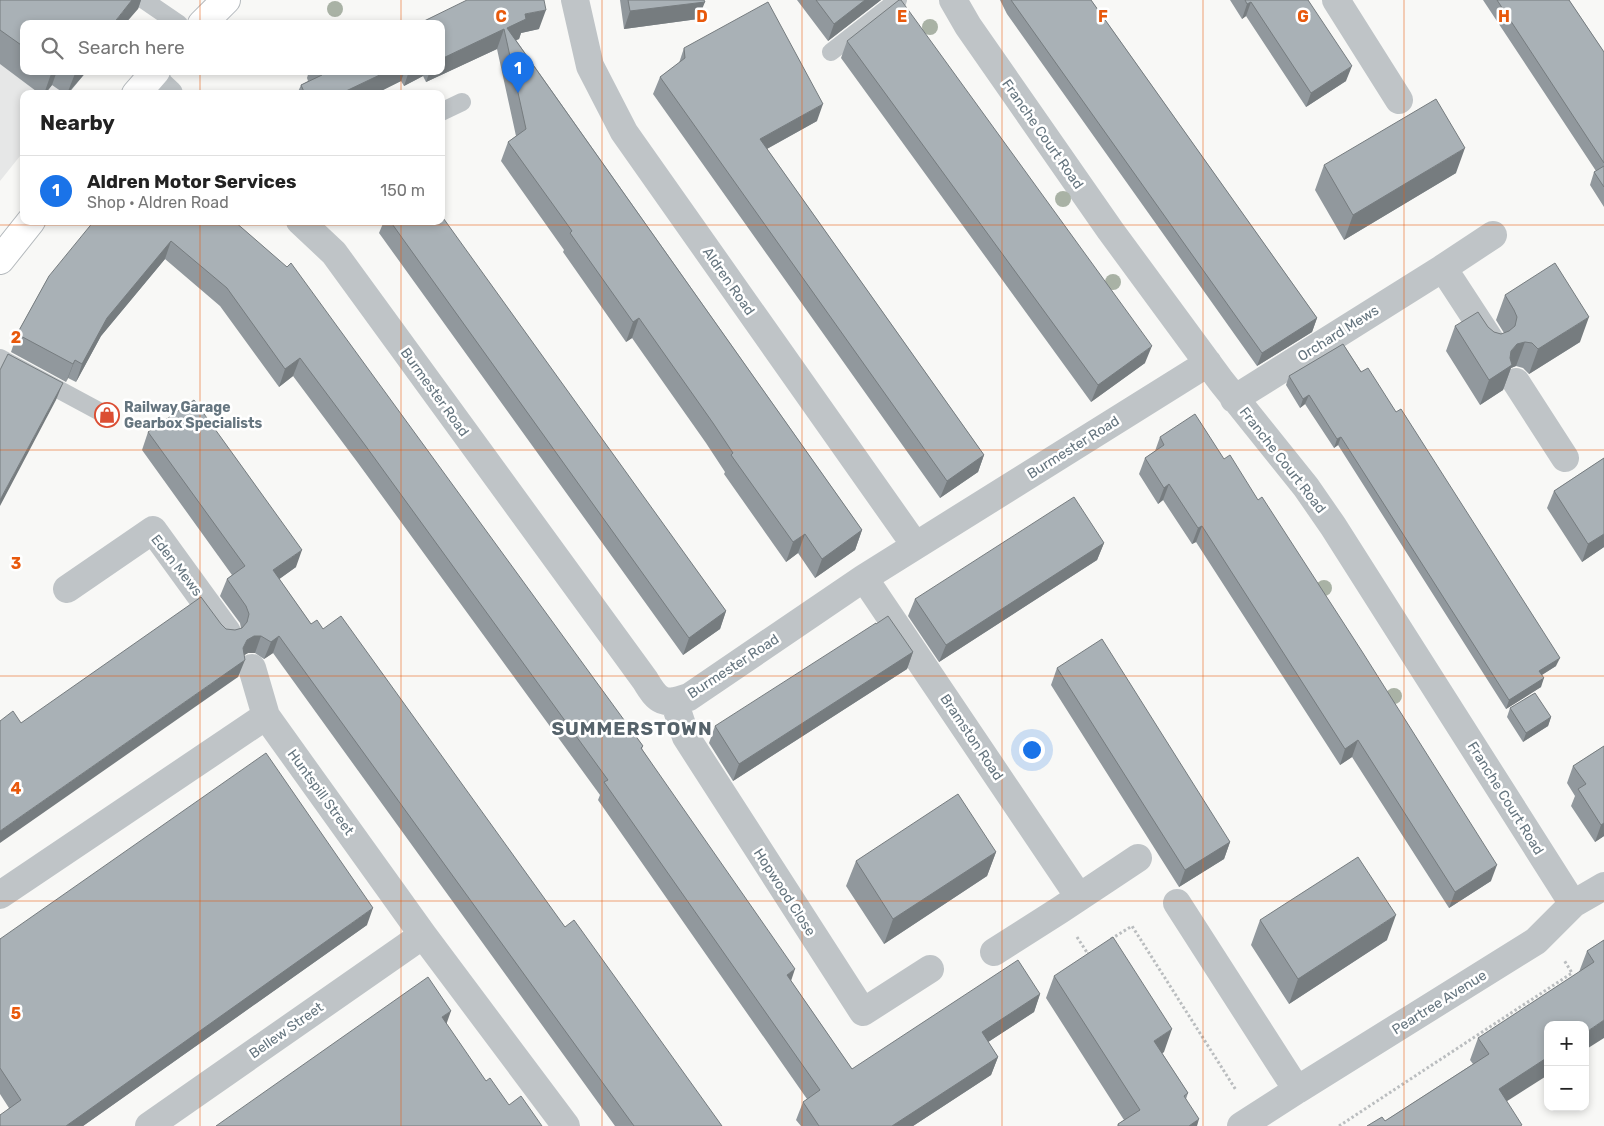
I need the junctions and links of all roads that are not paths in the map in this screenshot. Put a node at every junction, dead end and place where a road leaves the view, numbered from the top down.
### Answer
1 (144, 0) edge
2 (226, 0) edge
3 (575, 0) edge
4 (898, 0) edge
5 (953, 0) edge
6 (1336, 0) edge
7 (173, 20) edge
8 (206, 20) edge
9 (830, 52) dead end
10 (1399, 100) dead end
11 (462, 102) dead end
12 (445, 110) edge
13 (28, 225) edge
14 (304, 225) edge
15 (1493, 235) dead end
16 (0, 260) edge
17 (1443, 268) junction
18 (1492, 343) edge
19 (0, 358) edge
20 (1208, 363) junction
21 (1516, 382) dead end
22 (1234, 399) junction
23 (106, 415) dead end
24 (1565, 458) dead end
25 (915, 546) junction
26 (864, 578) junction
27 (67, 589) dead end
28 (227, 632) edge
29 (252, 668) dead end
30 (674, 701) junction
31 (266, 716) junction
32 (1138, 858) dead end
33 (1604, 886) edge
34 (0, 895) edge
35 (1070, 903) junction
36 (1177, 903) dead end
37 (1573, 904) junction
38 (423, 935) junction
39 (994, 952) dead end
40 (930, 969) dead end
41 (1297, 1090) junction
42 (1248, 1122) edge
43 (149, 1126) edge
44 (566, 1126) edge

1 - 7 lane
2 - 8 main road
3 - 25 street, Aldren Road
4 - 9 lane
5 - 20 street, Franche Court Road
6 - 10 street
11 - 12 lane
13 - 16 main road
14 - 30 street, Burmester Road
15 - 17 street, Orchard Mews
17 - 18 street
17 - 22 street, Orchard Mews
19 - 23 lane
20 - 22 street, Franche Court Road
20 - 25 street, Burmester Road
21 - 24 street
22 - 37 street, Franche Court Road
25 - 26 street, Burmester Road
26 - 30 street, Burmester Road
26 - 35 street, Bramston Road
27 - 28 street, Eden Mews
29 - 31 street
30 - 40 street, Hopwood Close
31 - 34 street
31 - 38 street, Huntspill Street
32 - 35 street
33 - 37 street
35 - 39 street
36 - 41 street
37 - 41 street, Peartree Avenue
38 - 43 street, Bellew Street
38 - 44 street, Huntspill Street
41 - 42 street, Peartree Avenue

